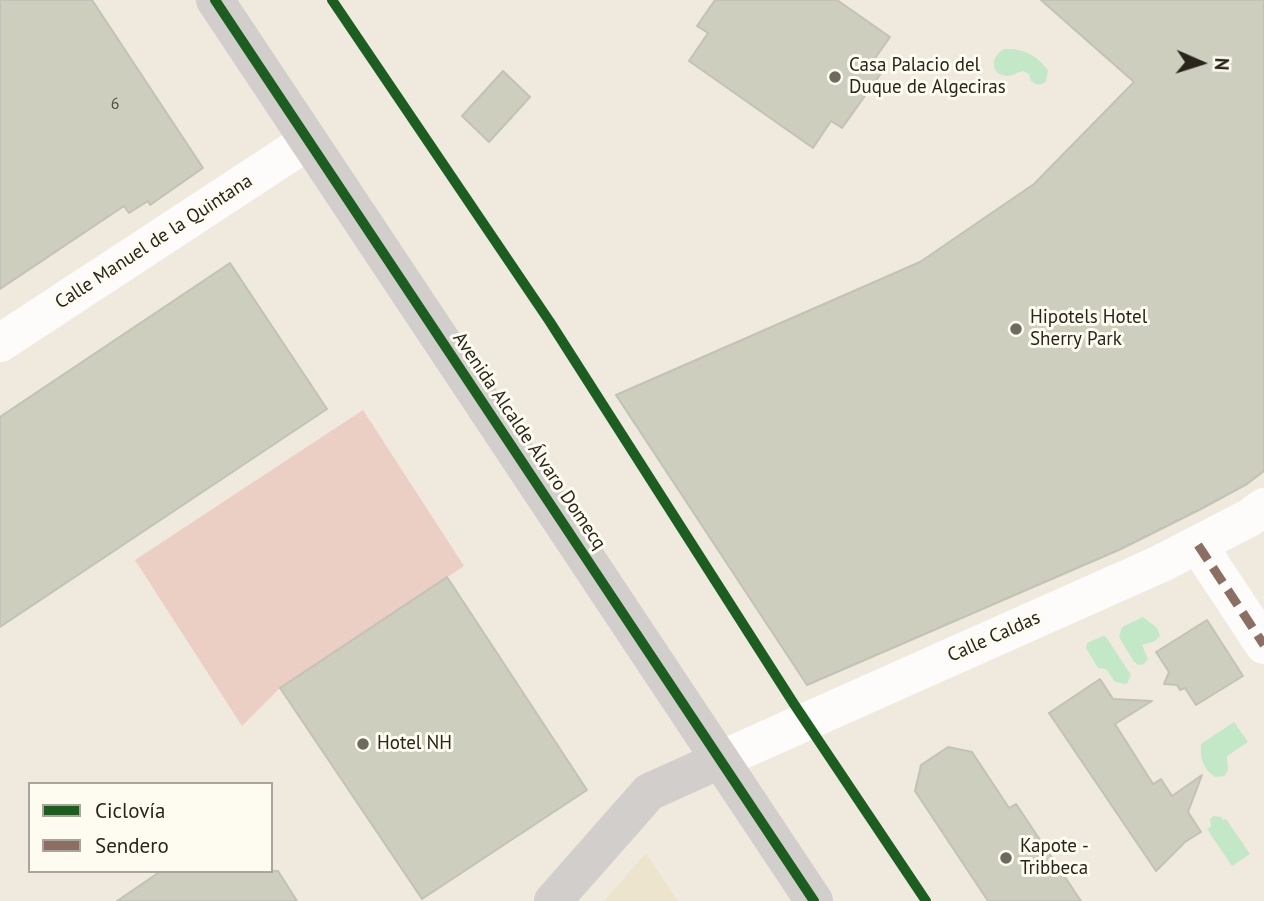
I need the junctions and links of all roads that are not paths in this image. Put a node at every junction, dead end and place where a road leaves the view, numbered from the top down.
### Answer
1 (215, 0) edge
2 (308, 141) junction
3 (0, 343) edge
4 (1264, 508) edge
5 (1198, 545) junction
6 (1264, 645) edge
7 (720, 760) junction
8 (553, 901) edge
9 (814, 901) edge

1 - 2 street, Avenida Alcalde Álvaro Domecq
2 - 3 street, Calle Manuel de la Quintana
2 - 7 street, Avenida Alcalde Álvaro Domecq
4 - 5 street, Calle Caldas
5 - 6 street
5 - 7 street, Calle Caldas
7 - 8 street
7 - 9 street, Avenida Alcalde Álvaro Domecq

